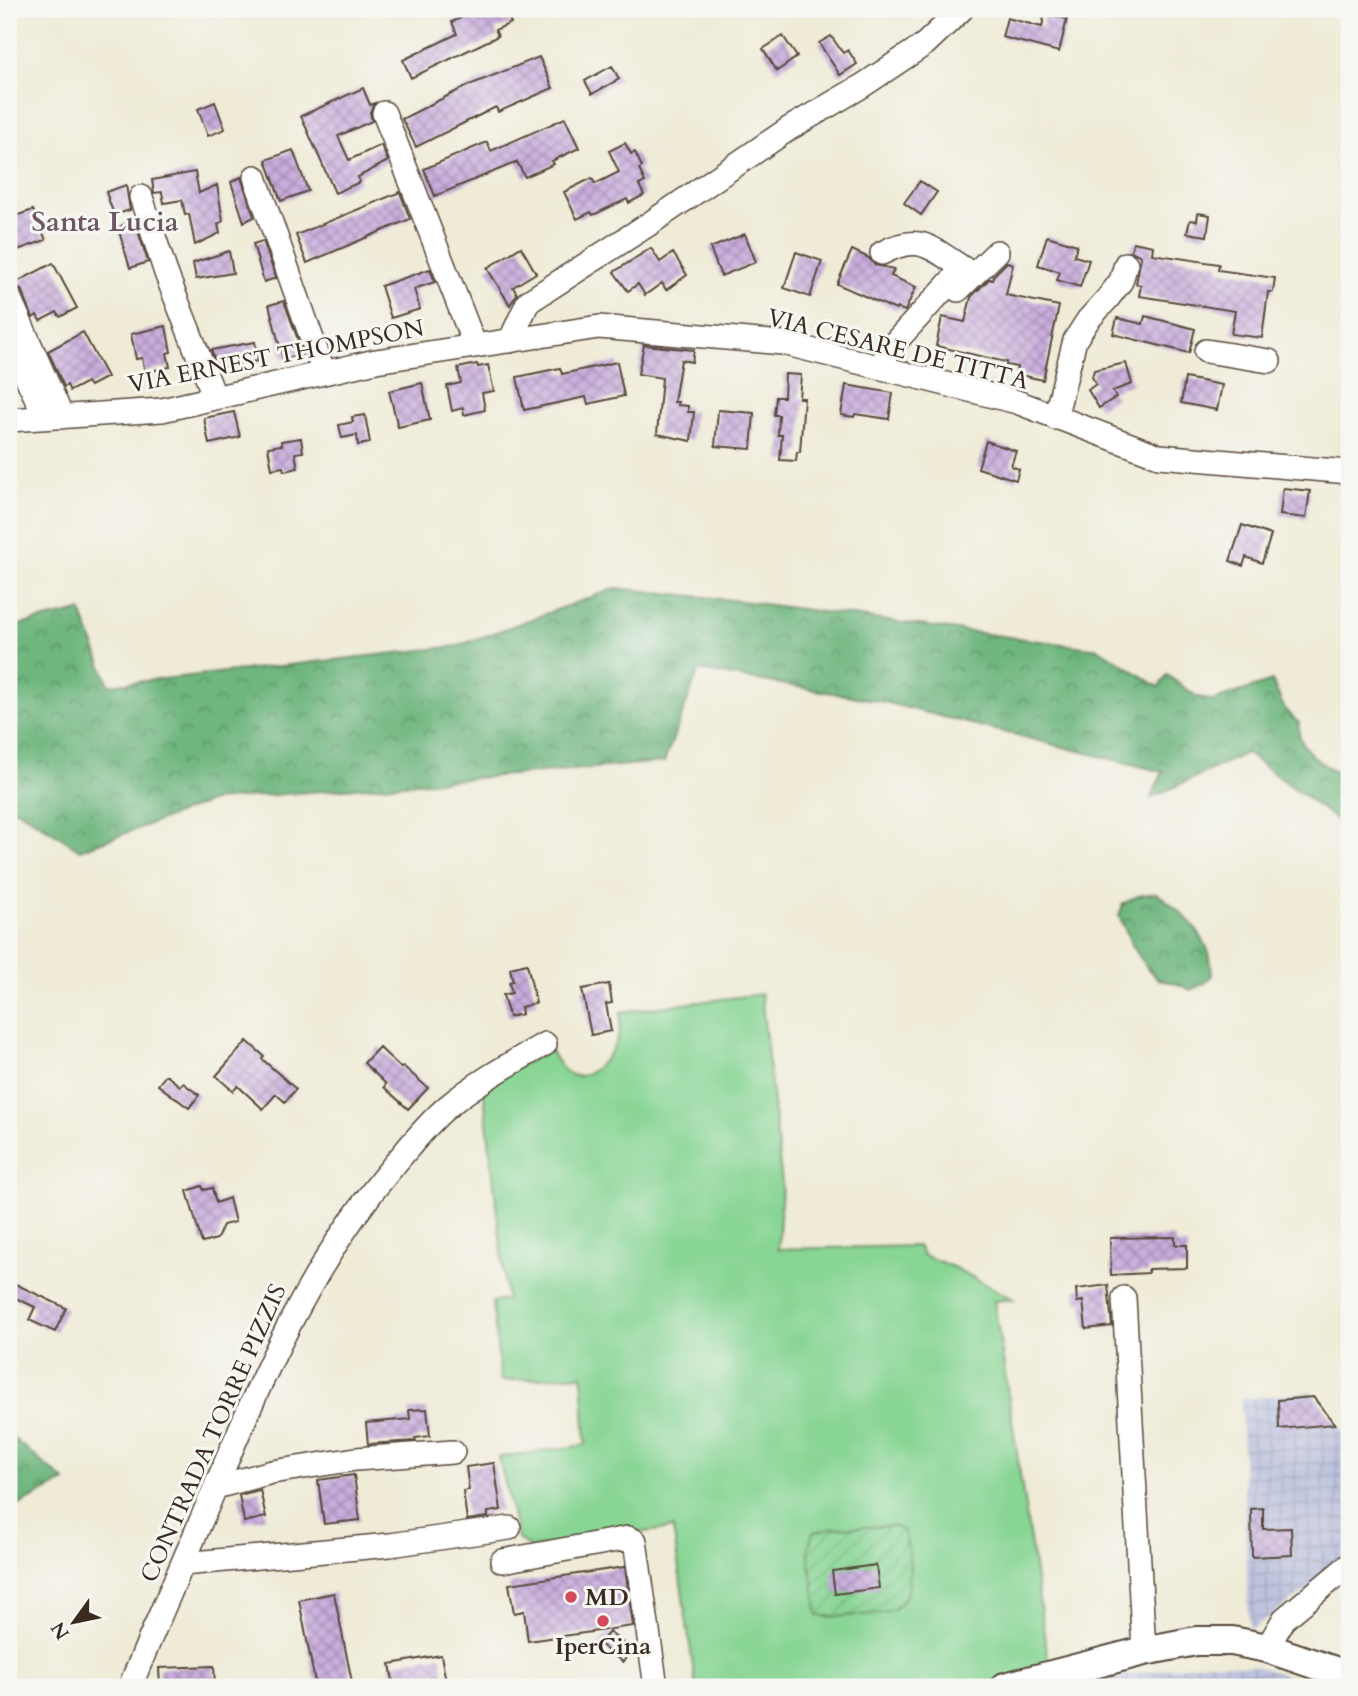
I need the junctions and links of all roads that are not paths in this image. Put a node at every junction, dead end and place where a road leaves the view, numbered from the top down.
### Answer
1 (962, 9) edge
2 (384, 113) dead end
3 (255, 177) dead end
4 (141, 197) dead end
5 (997, 252) dead end
6 (882, 253) dead end
7 (1126, 264) dead end
8 (9, 297) edge
9 (9, 341) edge
10 (510, 341) junction
11 (475, 346) junction
12 (1206, 351) dead end
13 (1269, 361) dead end
14 (887, 369) junction
15 (324, 373) junction
16 (215, 398) junction
17 (54, 417) junction
18 (1055, 418) junction
19 (9, 420) edge
20 (1349, 472) edge
21 (545, 1044) dead end
22 (1124, 1298) dead end
23 (453, 1452) dead end
24 (216, 1487) junction
25 (509, 1528) dead end
26 (502, 1561) dead end
27 (183, 1564) junction
28 (1349, 1565) edge
29 (1267, 1648) junction
30 (1144, 1651) junction
31 (1349, 1678) edge
32 (130, 1687) edge
33 (656, 1687) edge
34 (1005, 1687) edge
35 (1345, 1687) edge

1 - 10 street
2 - 11 street
3 - 15 street
4 - 16 street
5 - 14 street
6 - 14 street
7 - 18 street
8 - 17 street
9 - 17 street
10 - 11 street, VIA ERNEST THOMPSON
10 - 14 street, VIA CESARE DE TITTA
11 - 15 street, VIA ERNEST THOMPSON
12 - 13 street
14 - 18 street, VIA CESARE DE TITTA
15 - 16 street, VIA ERNEST THOMPSON
16 - 17 street, VIA ERNEST THOMPSON
17 - 19 street, VIA ERNEST THOMPSON
18 - 20 street, VIA CESARE DE TITTA
21 - 24 street, CONTRADA TORRE PIZZIS
22 - 30 street
23 - 24 street
24 - 27 street, CONTRADA TORRE PIZZIS
25 - 27 street
26 - 33 street
27 - 32 street, CONTRADA TORRE PIZZIS
28 - 29 street
29 - 30 main road
29 - 31 main road
30 - 34 main road
31 - 35 street

